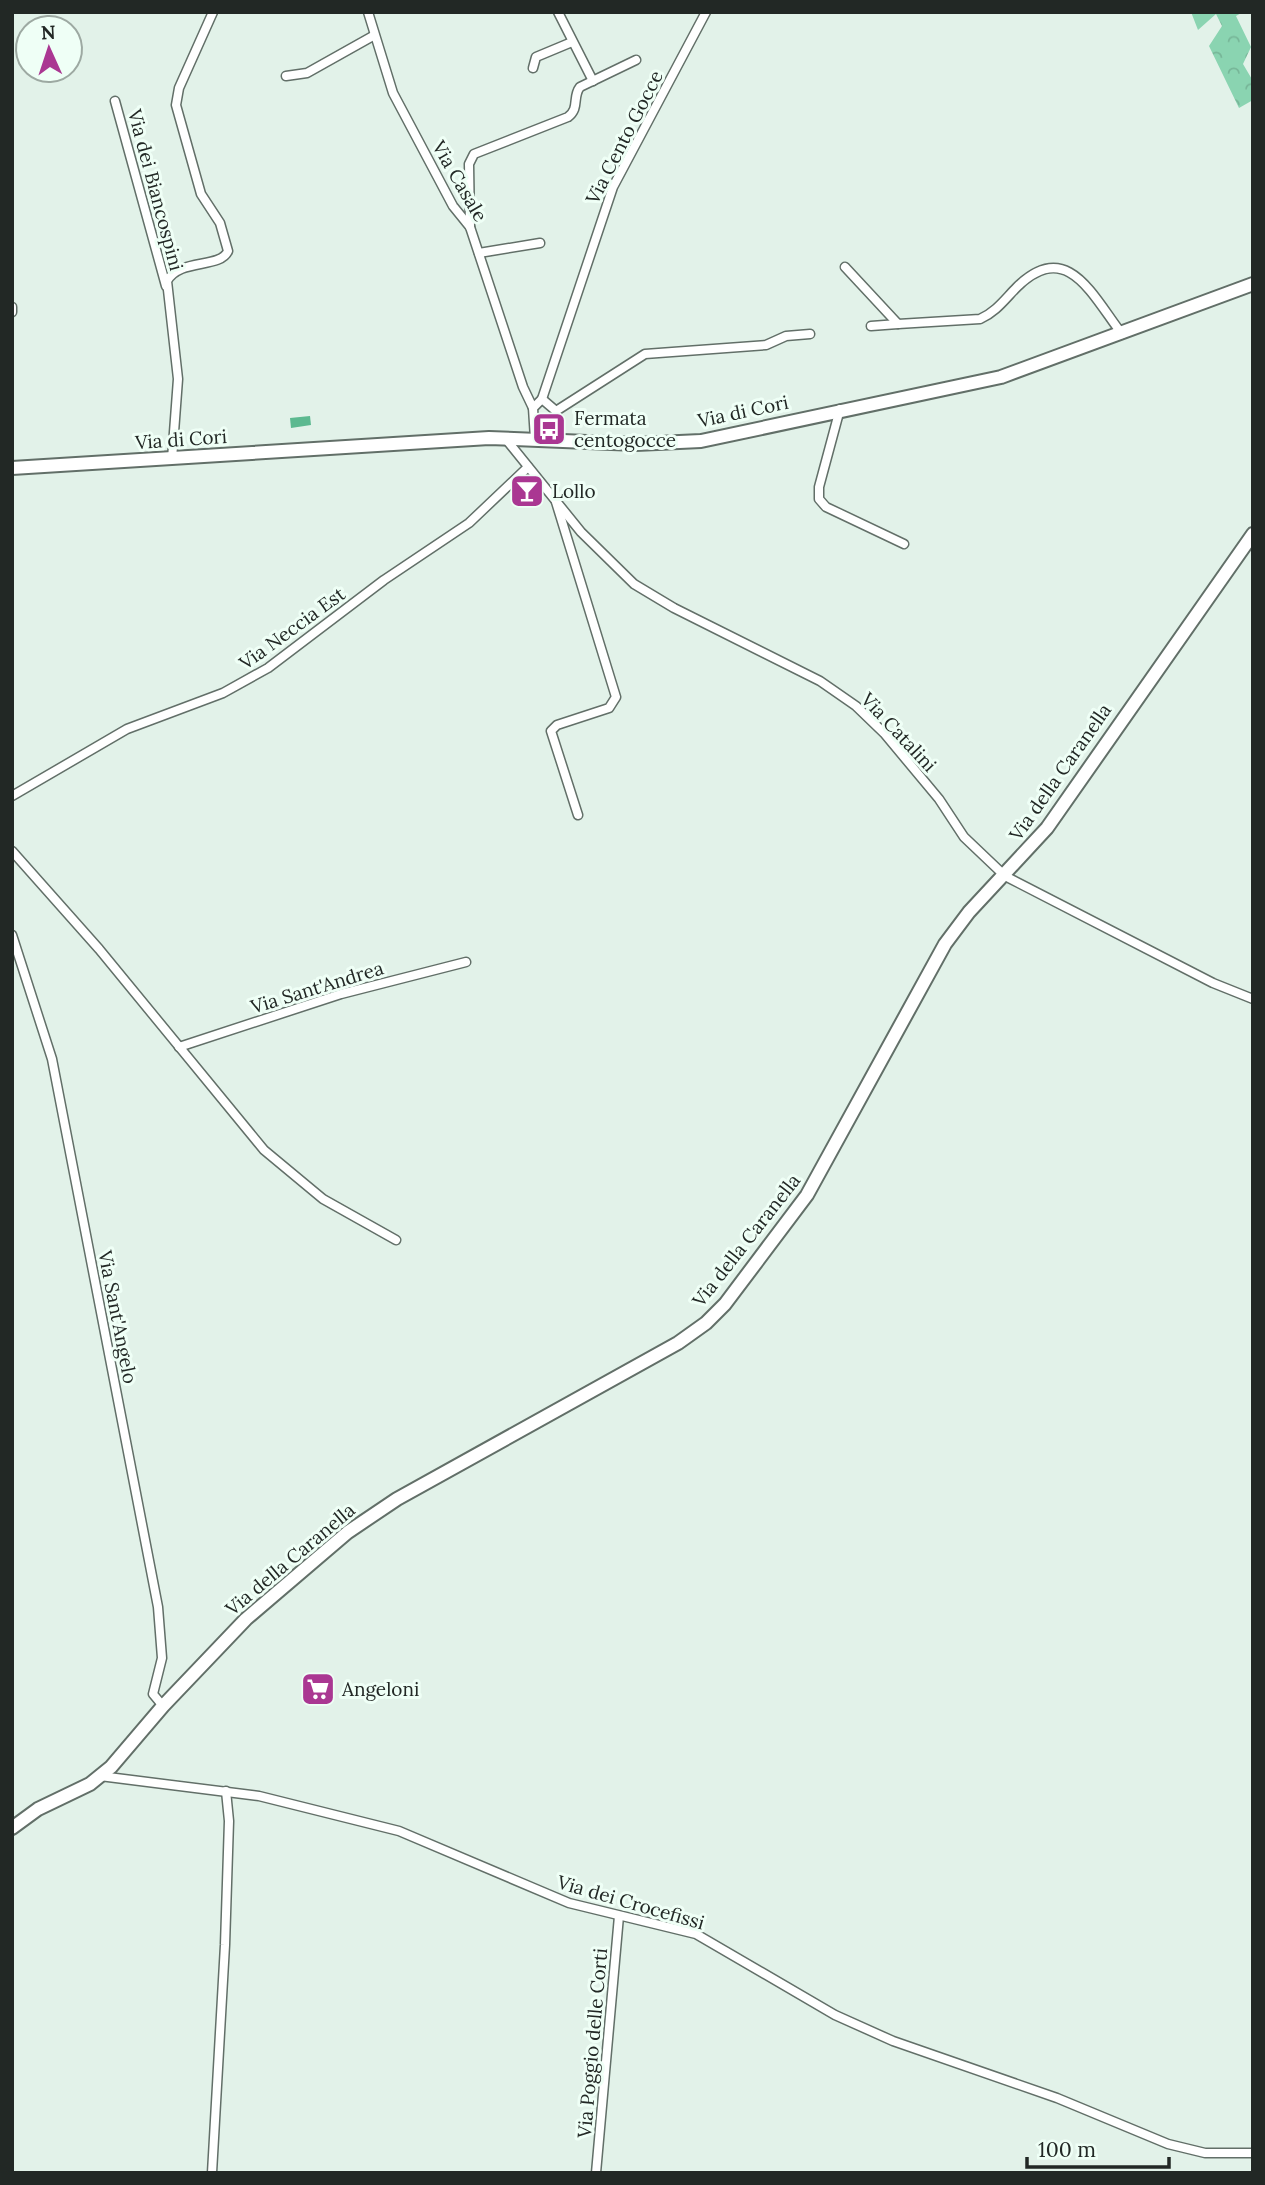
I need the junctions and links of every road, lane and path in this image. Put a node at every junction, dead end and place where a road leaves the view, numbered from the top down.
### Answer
1 (213, 12) edge
2 (368, 12) edge
3 (558, 12) edge
4 (706, 12) edge
5 (373, 36) junction
6 (572, 43) junction
7 (636, 60) dead end
8 (533, 68) dead end
9 (286, 76) dead end
10 (593, 81) junction
11 (115, 101) dead end
12 (470, 227) junction
13 (540, 243) dead end
14 (479, 253) junction
15 (845, 267) dead end
16 (1253, 284) edge
17 (166, 286) junction
18 (898, 324) junction
19 (871, 326) dead end
20 (810, 334) dead end
21 (1122, 334) junction
22 (542, 399) junction
23 (533, 408) junction
24 (840, 410) junction
25 (556, 411) junction
26 (505, 438) junction
27 (535, 439) junction
28 (555, 441) junction
29 (172, 460) junction
30 (528, 467) junction
31 (12, 468) edge
32 (555, 500) junction
33 (1253, 534) edge
34 (904, 544) dead end
35 (12, 796) edge
36 (578, 816) dead end
37 (12, 850) edge
38 (1005, 876) junction
39 (12, 935) edge
40 (466, 962) dead end
41 (1251, 1002) edge
42 (179, 1047) junction
43 (396, 1240) dead end
44 (163, 1706) junction
45 (100, 1776) junction
46 (226, 1791) junction
47 (15, 1823) edge
48 (619, 1916) junction
49 (1253, 2153) edge
50 (212, 2173) edge
51 (596, 2173) edge

1 - 17 street, Via dei Biancospini
2 - 5 street, Via Casale
3 - 6 street
4 - 22 street, Via Cento Gocce
5 - 9 street
5 - 12 street, Via Casale
6 - 8 street
6 - 10 street
7 - 10 street
10 - 12 street
11 - 17 street, Via dei Biancospini
12 - 14 street, Via Casale
13 - 14 street
14 - 23 street, Via Casale
15 - 18 street
16 - 21 main road, Via di Cori
17 - 29 street, Via dei Biancospini
18 - 19 street
18 - 21 street
20 - 25 street
21 - 24 main road, Via di Cori
22 - 23 street
22 - 25 street
23 - 27 street, Via Casale
24 - 28 main road, Via di Cori
24 - 34 street
25 - 28 street
26 - 27 main road, Via di Cori
26 - 29 main road, Via di Cori
26 - 30 street, Via Catalini
27 - 28 main road, Via di Cori
29 - 31 main road, Via di Cori
30 - 32 street, Via Catalini
30 - 35 street, Via Neccia Est
32 - 36 street
32 - 38 street, Via Catalini
33 - 38 main road, Via della Caranella
37 - 42 street
38 - 41 street, Via Catalini
38 - 44 main road, Via della Caranella
39 - 44 street, Via Sant'Angelo
40 - 42 street, Via Sant'Andrea
42 - 43 street
44 - 45 main road, Via della Caranella
45 - 46 street, Via dei Crocefissi
45 - 47 main road, Via della Caranella
46 - 48 street, Via dei Crocefissi
46 - 50 street
48 - 49 street, Via dei Crocefissi
48 - 51 street, Via Poggio delle Corti

